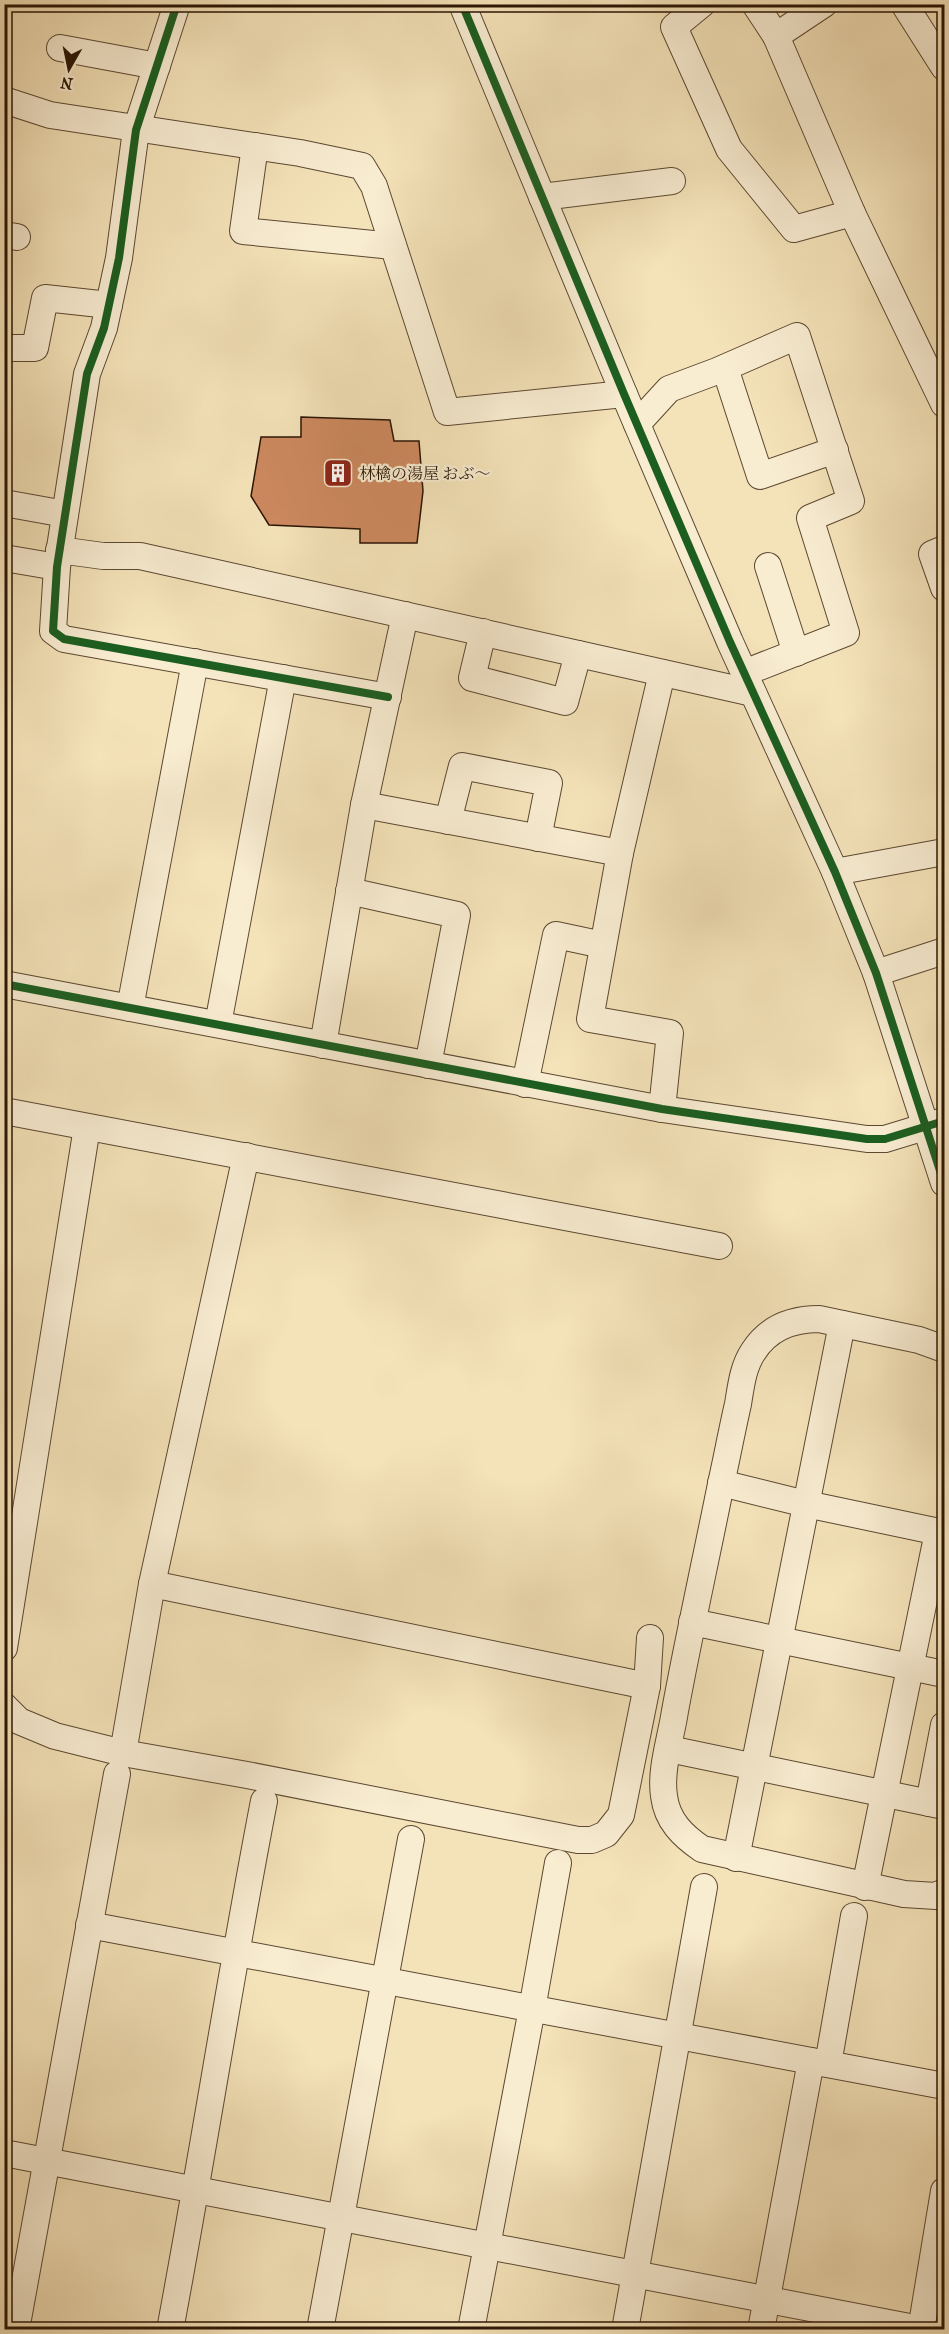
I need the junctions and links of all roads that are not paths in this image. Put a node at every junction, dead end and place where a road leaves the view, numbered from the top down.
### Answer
1 (177, 4) edge
2 (462, 4) edge
3 (702, 4) edge
4 (755, 4) edge
5 (824, 4) edge
6 (904, 4) edge
7 (776, 36) junction
8 (60, 48) dead end
9 (157, 66) junction
10 (945, 67) edge
11 (4, 100) edge
12 (136, 130) junction
13 (255, 146) junction
14 (672, 181) dead end
15 (542, 197) junction
16 (852, 213) junction
17 (393, 246) junction
18 (109, 305) junction
19 (4, 348) edge
20 (725, 368) junction
21 (624, 394) junction
22 (945, 404) edge
23 (637, 423) junction
24 (835, 450) junction
25 (4, 503) edge
26 (65, 514) junction
27 (945, 549) edge
28 (4, 558) edge
29 (58, 559) junction
30 (768, 566) dead end
31 (945, 588) edge
32 (405, 615) junction
33 (483, 632) junction
34 (796, 653) junction
35 (578, 654) junction
36 (195, 662) junction
37 (662, 673) junction
38 (283, 678) junction
39 (749, 683) junction
40 (388, 697) junction
41 (364, 805) junction
42 (448, 821) junction
43 (538, 838) junction
44 (945, 852) edge
45 (620, 853) junction
46 (835, 872) junction
47 (349, 891) junction
48 (603, 945) junction
49 (945, 951) edge
50 (876, 973) junction
51 (4, 984) edge
52 (130, 1008) junction
53 (218, 1024) junction
54 (322, 1045) junction
55 (428, 1065) junction
56 (525, 1084) junction
57 (662, 1109) junction
58 (4, 1111) edge
59 (936, 1125) edge
60 (87, 1127) junction
61 (246, 1156) junction
62 (945, 1183) edge
63 (719, 1246) dead end
64 (842, 1324) junction
65 (945, 1349) edge
66 (721, 1483) junction
67 (806, 1504) junction
68 (941, 1532) edge
69 (152, 1584) junction
70 (692, 1622) junction
71 (650, 1638) dead end
72 (779, 1641) junction
73 (4, 1648) edge
74 (910, 1667) junction
75 (945, 1674) edge
76 (647, 1686) junction
77 (4, 1706) edge
78 (945, 1725) edge
79 (669, 1749) junction
80 (120, 1763) junction
81 (754, 1767) junction
82 (884, 1793) junction
83 (264, 1801) dead end
84 (937, 1805) edge
85 (411, 1839) dead end
86 (736, 1858) junction
87 (558, 1863) dead end
88 (704, 1887) dead end
89 (865, 1887) junction
90 (945, 1892) edge
91 (854, 1916) dead end
92 (89, 1925) junction
93 (235, 1953) junction
94 (385, 1981) junction
95 (532, 2009) junction
96 (679, 2036) junction
97 (819, 2062) junction
98 (945, 2086) edge
99 (4, 2153) edge
100 (46, 2161) junction
101 (196, 2190) junction
102 (945, 2191) edge
103 (342, 2218) junction
104 (486, 2246) junction
105 (636, 2274) junction
106 (766, 2299) junction
107 (922, 2329) edge
108 (16, 2330) edge
109 (170, 2330) edge
110 (320, 2330) edge
111 (471, 2330) edge
112 (626, 2330) edge
113 (761, 2330) edge

1 - 9 street
2 - 15 street
3 - 16 street
4 - 7 street
5 - 7 street
6 - 10 street
7 - 16 street
8 - 9 street
9 - 12 street
11 - 12 street
12 - 13 street
12 - 18 street
13 - 17 street
13 - 17 street
14 - 15 street
15 - 21 street
16 - 22 street
17 - 21 street
18 - 19 street
18 - 26 street
20 - 23 street
20 - 24 street
20 - 24 street
21 - 23 street
23 - 39 street
24 - 34 street
25 - 26 street
26 - 29 street
27 - 31 street
28 - 29 street
29 - 32 street
29 - 36 street
30 - 34 street
32 - 33 street
32 - 40 street
33 - 35 street
33 - 35 street
34 - 39 street
35 - 37 street
36 - 38 street
36 - 52 street
37 - 39 street
37 - 45 street
38 - 40 street
38 - 53 street
39 - 46 street
40 - 41 street
41 - 42 street
41 - 47 street
42 - 43 street
42 - 43 street
43 - 45 street
44 - 46 street
45 - 48 street
46 - 50 street
47 - 54 street
47 - 55 street
48 - 56 street
48 - 57 street
49 - 50 street
50 - 59 street
51 - 52 street
52 - 53 street
53 - 54 street
54 - 55 street
55 - 56 street
56 - 57 street
57 - 59 street
58 - 60 street
59 - 62 street
60 - 61 street
60 - 73 street
61 - 63 street
61 - 69 street
64 - 65 street
64 - 66 street
64 - 67 street
66 - 67 street
66 - 70 street
67 - 68 street
67 - 72 street
68 - 74 street
69 - 76 street
69 - 80 street
70 - 72 street
70 - 79 street
71 - 76 street
72 - 74 street
72 - 81 street
74 - 75 street
74 - 82 street
76 - 80 street
77 - 80 street
78 - 84 street
79 - 81 street
79 - 86 street
80 - 92 street
81 - 82 street
81 - 86 street
82 - 84 street
82 - 89 street
83 - 93 street
85 - 94 street
86 - 89 street
87 - 95 street
88 - 96 street
89 - 90 street
91 - 97 street
92 - 93 street
92 - 100 street
93 - 94 street
93 - 101 street
94 - 95 street
94 - 103 street
95 - 96 street
95 - 104 street
96 - 97 street
96 - 105 street
97 - 98 street
97 - 106 street
99 - 100 street
100 - 101 street
100 - 108 street
101 - 103 street
101 - 109 street
102 - 107 street
103 - 104 street
103 - 110 street
104 - 105 street
104 - 111 street
105 - 106 street
105 - 112 street
106 - 107 street
106 - 113 street

